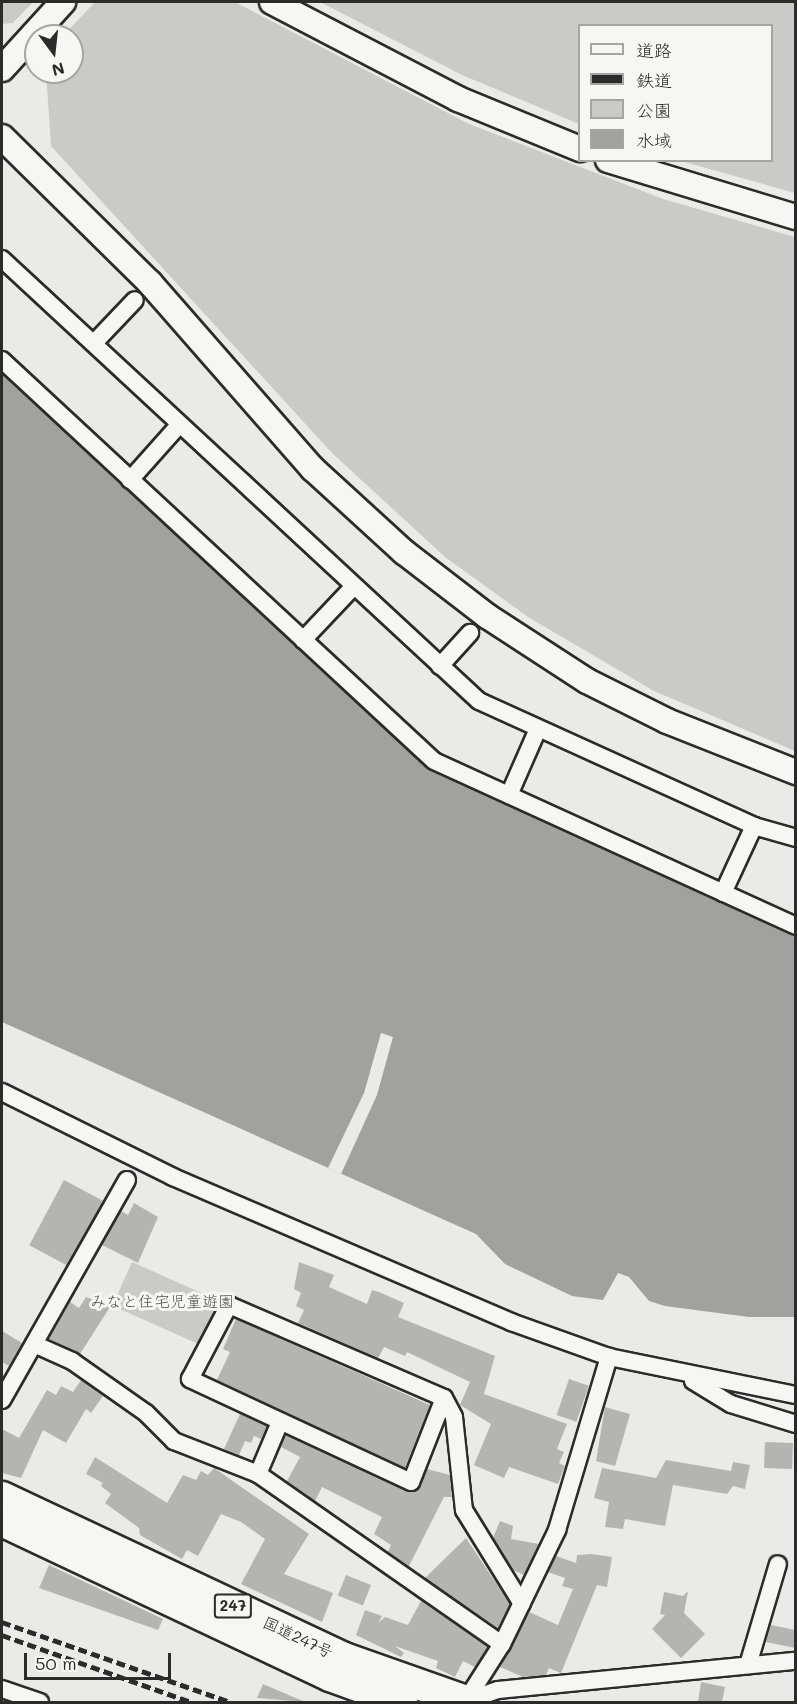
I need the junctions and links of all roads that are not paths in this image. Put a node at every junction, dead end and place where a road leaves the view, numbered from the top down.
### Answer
1 (63, 2) edge
2 (272, 2) edge
3 (2, 69) edge
4 (2, 137) edge
5 (578, 149) edge
6 (615, 162) edge
7 (795, 217) edge
8 (3, 264) edge
9 (135, 300) dead end
10 (94, 344) junction
11 (2, 360) edge
12 (180, 425) junction
13 (130, 480) junction
14 (354, 586) junction
15 (470, 633) dead end
16 (303, 640) junction
17 (440, 666) junction
18 (538, 729) junction
19 (795, 772) edge
20 (509, 795) junction
21 (754, 826) junction
22 (795, 838) edge
23 (723, 893) junction
24 (795, 926) edge
25 (2, 1092) edge
26 (127, 1180) dead end
27 (34, 1344) junction
28 (609, 1357) junction
29 (684, 1375) junction
30 (795, 1395) edge
31 (444, 1398) junction
32 (2, 1400) edge
33 (280, 1422) junction
34 (795, 1424) edge
35 (258, 1474) junction
36 (2, 1497) edge
37 (2, 1521) edge
38 (778, 1564) dead end
39 (522, 1604) junction
40 (502, 1644) junction
41 (795, 1661) edge
42 (748, 1665) junction
43 (2, 1689) edge
44 (40, 1702) edge
45 (402, 1702) edge
46 (466, 1702) edge

1 - 3 street
2 - 5 street
4 - 19 street
6 - 7 street
8 - 10 street
9 - 10 street
10 - 12 street
11 - 13 street
12 - 13 street
12 - 14 street
13 - 16 street
14 - 16 street
14 - 17 street
15 - 17 street
16 - 20 street
17 - 18 street
18 - 20 street
18 - 21 street
20 - 23 street
21 - 22 street
21 - 23 street
23 - 24 street
25 - 28 street
26 - 27 street
27 - 32 street
27 - 35 street
28 - 29 street
28 - 39 street
29 - 30 street
29 - 34 street
31 - 33 street
31 - 33 street
31 - 39 street
33 - 35 street
35 - 40 street
36 - 46 highway, 国道247号 / 247
37 - 45 highway, 国道247号 / 247
38 - 42 street
39 - 40 street
40 - 46 street
41 - 42 street
42 - 46 street
43 - 44 street

